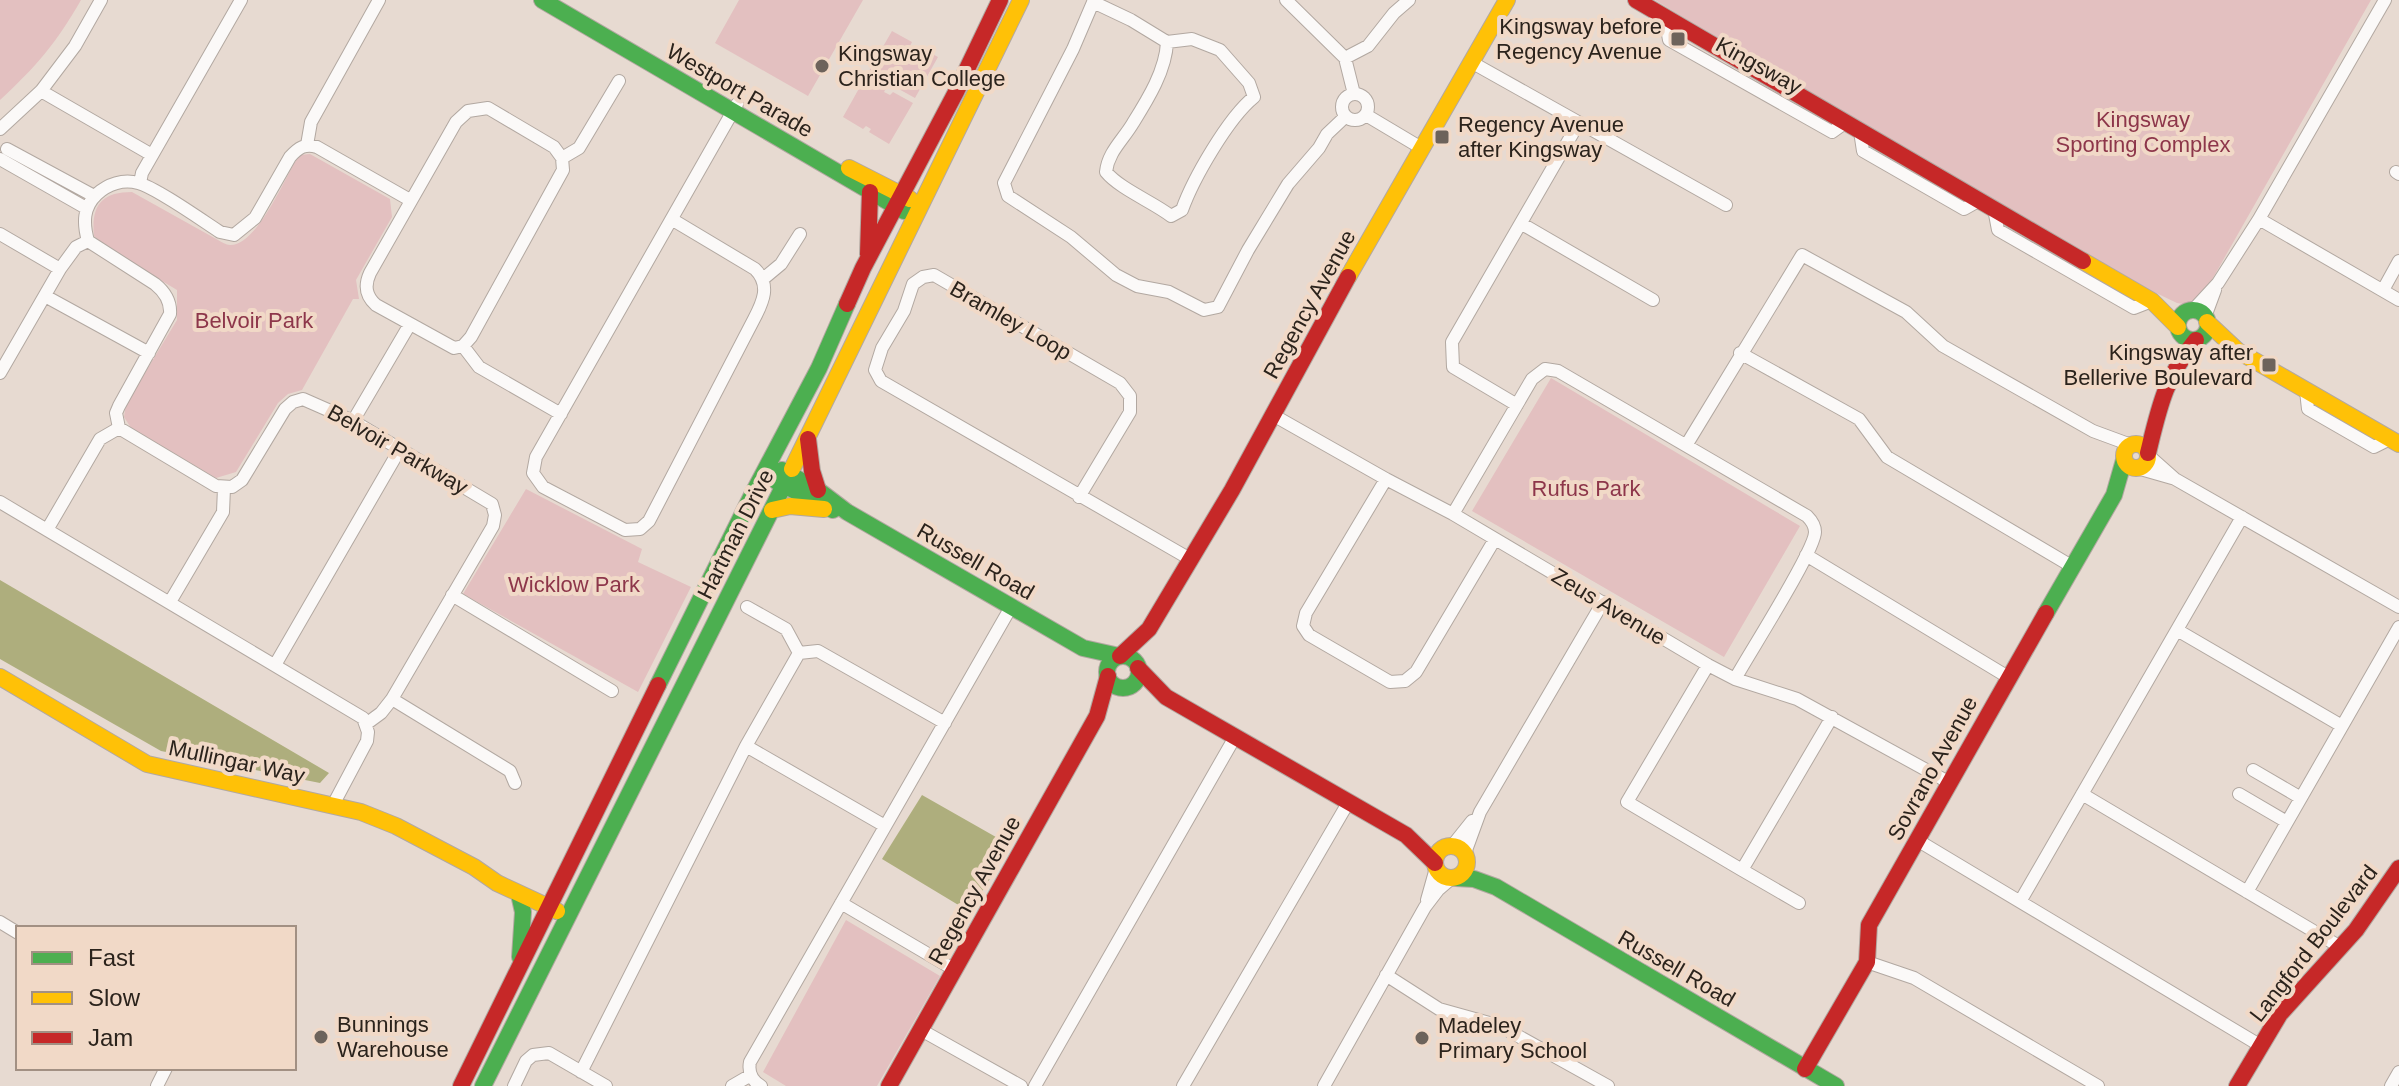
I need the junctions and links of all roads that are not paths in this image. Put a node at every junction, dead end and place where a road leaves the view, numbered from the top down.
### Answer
1 (101, 0) edge
2 (241, 0) edge
3 (379, 0) edge
4 (542, 0) edge
5 (558, 0) edge
6 (1000, 0) edge
7 (1021, 0) edge
8 (1409, 0) edge
9 (1507, 0) edge
10 (1636, 0) edge
11 (2385, 0) edge
12 (1093, 1) edge
13 (1289, 1) edge
14 (1167, 42) junction
15 (1345, 58) junction
16 (1471, 62) junction
17 (619, 81) dead end
18 (41, 91) junction
19 (1354, 94) junction
20 (735, 108) junction
21 (1366, 115) junction
22 (1345, 117) junction
23 (1578, 124) junction
24 (0, 130) edge
25 (307, 145) junction
26 (1423, 149) junction
27 (152, 155) junction
28 (2, 156) edge
29 (562, 158) junction
30 (140, 183) junction
31 (870, 192) junction
32 (94, 196) junction
33 (410, 200) junction
34 (899, 200) junction
35 (1726, 205) dead end
36 (86, 208) junction
37 (919, 212) junction
38 (2259, 219) junction
39 (673, 220) junction
40 (1522, 224) junction
41 (0, 234) edge
42 (800, 234) dead end
43 (88, 241) junction
44 (867, 260) junction
45 (2399, 261) edge
46 (60, 269) junction
47 (763, 279) junction
48 (2383, 290) junction
49 (45, 296) junction
50 (1653, 300) dead end
51 (2399, 300) edge
52 (2154, 302) junction
53 (2199, 315) junction
54 (410, 324) junction
55 (2178, 329) junction
56 (2198, 339) junction
57 (463, 346) junction
58 (2238, 351) junction
59 (149, 353) junction
60 (1740, 353) junction
61 (0, 373) edge
62 (2168, 382) junction
63 (1517, 405) junction
64 (561, 414) junction
65 (1273, 415) junction
66 (353, 421) junction
67 (119, 428) junction
68 (808, 438) junction
69 (2394, 442) edge
70 (1687, 444) junction
71 (400, 449) junction
72 (2135, 457) junction
73 (766, 469) junction
74 (1386, 479) junction
75 (787, 480) junction
76 (224, 488) junction
77 (818, 490) junction
78 (1079, 497) junction
79 (0, 502) edge
80 (829, 509) junction
81 (772, 510) junction
82 (847, 512) junction
83 (1453, 514) junction
84 (2242, 517) junction
85 (47, 530) junction
86 (1495, 539) junction
87 (1806, 555) junction
88 (1190, 559) junction
89 (2073, 567) junction
90 (452, 595) junction
91 (170, 602) junction
92 (1603, 602) junction
93 (747, 607) dead end
94 (1011, 607) junction
95 (2399, 607) edge
96 (2399, 627) edge
97 (1149, 629) junction
98 (2177, 630) junction
99 (1083, 648) junction
100 (799, 653) junction
101 (1120, 656) junction
102 (275, 665) junction
103 (1708, 665) junction
104 (1138, 666) junction
105 (1108, 674) junction
106 (0, 677) edge
107 (2008, 677) junction
108 (1735, 679) junction
109 (1128, 686) junction
110 (612, 691) dead end
111 (1166, 697) junction
112 (392, 699) junction
113 (1097, 716) junction
114 (1832, 717) junction
115 (945, 723) junction
116 (366, 724) junction
117 (2342, 726) junction
118 (1235, 737) junction
119 (746, 746) junction
120 (2253, 770) dead end
121 (515, 783) dead end
122 (1950, 783) junction
123 (2082, 794) junction
124 (2239, 794) dead end
125 (2301, 798) junction
126 (1348, 803) junction
127 (333, 805) junction
128 (2287, 822) junction
129 (885, 826) junction
130 (1406, 835) junction
131 (1917, 840) junction
132 (1457, 851) junction
133 (1435, 866) junction
134 (474, 867) junction
135 (1742, 870) junction
136 (2398, 874) edge
137 (1454, 878) junction
138 (1496, 887) junction
139 (2247, 892) junction
140 (519, 894) junction
141 (2021, 900) junction
142 (841, 903) junction
143 (1799, 903) dead end
144 (550, 905) junction
145 (1425, 907) junction
146 (571, 915) junction
147 (2342, 948) junction
148 (1867, 962) junction
149 (520, 967) junction
150 (955, 970) junction
151 (1386, 975) junction
152 (921, 1030) junction
153 (2261, 1046) junction
154 (1805, 1069) junction
155 (581, 1072) junction
156 (750, 1072) junction
157 (2399, 1072) edge
158 (461, 1086) edge
159 (483, 1086) edge
160 (514, 1086) edge
161 (606, 1086) edge
162 (732, 1086) edge
163 (761, 1086) edge
164 (889, 1086) edge
165 (1021, 1086) edge
166 (1035, 1086) edge
167 (1183, 1086) edge
168 (1324, 1086) edge
169 (1608, 1086) edge
170 (1836, 1086) edge
171 (2098, 1086) edge
172 (2237, 1086) edge
173 (2391, 1086) edge

1 - 18 street
2 - 27 street
3 - 25 street
4 - 20 street, Westport Parade
5 - 20 street, Westport Parade
6 - 34 street, Hartman Drive
7 - 37 street, Hartman Drive
8 - 15 street
9 - 16 street, Regency Avenue
10 - 52 street, Kingsway
11 - 38 street
12 - 14 street
12 - 22 street
13 - 15 street
14 - 14 street
15 - 19 street
16 - 23 street
16 - 26 street, Regency Avenue
17 - 29 street
18 - 24 street
18 - 27 street
19 - 21 street
19 - 22 street
20 - 31 street, Westport Parade
20 - 34 street, Westport Parade
20 - 39 street
21 - 22 street
21 - 26 street
23 - 35 street
23 - 40 street
24 - 28 street
25 - 30 street
25 - 33 street
26 - 65 street, Regency Avenue
27 - 30 street
28 - 32 street
28 - 36 street
29 - 33 street
29 - 57 street
30 - 32 street
31 - 34 street, Westport Parade
31 - 44 street
32 - 36 street
33 - 54 street
34 - 37 street, Westport Parade
34 - 44 street, Hartman Drive
36 - 43 street
37 - 68 street, Hartman Drive
38 - 48 street
38 - 53 street
39 - 47 street
39 - 64 street
40 - 50 street
40 - 63 street
41 - 46 street
42 - 47 street
43 - 46 street
43 - 59 street
44 - 73 street, Hartman Drive
45 - 48 street
46 - 49 street
47 - 64 street
48 - 51 street
49 - 59 street
49 - 61 street
52 - 53 street, Kingsway
52 - 55 street, Kingsway
53 - 55 street
53 - 56 street
53 - 58 street, Kingsway
54 - 57 street
54 - 66 street
55 - 56 street, Kingsway
55 - 62 street, Sovrano Avenue
56 - 58 street, Kingsway
56 - 62 street, Sovrano Avenue
57 - 64 street
58 - 69 street, Kingsway
59 - 67 street
60 - 70 street
60 - 72 street
60 - 89 street
62 - 72 street, Sovrano Avenue
63 - 70 street
63 - 83 street
65 - 74 street, Zeus Avenue
65 - 88 street, Regency Avenue
66 - 71 street, Belvoir Parkway
66 - 76 street, Belvoir Parkway
67 - 76 street
67 - 85 street
68 - 75 street, Hartman Drive
68 - 77 street
70 - 87 street
71 - 90 street, Belvoir Parkway
71 - 102 street
72 - 84 street
72 - 89 street, Sovrano Avenue
73 - 75 street, Russell Road
73 - 144 street, Hartman Drive
74 - 83 street, Zeus Avenue
74 - 86 street
75 - 77 street, Russell Road
75 - 80 street, Russell Road
75 - 81 street, Hartman Drive
76 - 91 street
77 - 82 street, Russell Road
78 - 78 street, Bramley Loop
78 - 88 street, Bramley Loop
79 - 85 street
80 - 81 street
80 - 82 street, Russell Road
81 - 146 street, Hartman Drive
82 - 94 street, Russell Road
83 - 86 street, Zeus Avenue
84 - 95 street
84 - 98 street
85 - 91 street
86 - 92 street, Zeus Avenue
87 - 107 street
87 - 108 street
88 - 97 street, Regency Avenue
89 - 107 street, Sovrano Avenue
90 - 110 street
90 - 112 street, Belvoir Parkway
91 - 102 street
92 - 103 street, Zeus Avenue
92 - 132 street
93 - 100 street
94 - 99 street, Russell Road
94 - 115 street
96 - 117 street
97 - 101 street, Regency Avenue
97 - 104 street, Regency Avenue
98 - 117 street
98 - 123 street
99 - 101 street, Russell Road
99 - 105 street, Russell Road
100 - 115 street
100 - 119 street
101 - 104 street
101 - 105 street
102 - 116 street
103 - 108 street, Zeus Avenue
103 - 135 street
104 - 109 street
104 - 111 street, Russell Road
105 - 109 street
105 - 113 street, Regency Avenue
106 - 127 street, Mullingar Way
107 - 122 street, Sovrano Avenue
108 - 114 street, Zeus Avenue
109 - 111 street, Russell Road
109 - 113 street, Regency Avenue
111 - 118 street, Russell Road
112 - 116 street, Belvoir Parkway
112 - 121 street
113 - 150 street, Regency Avenue
114 - 122 street, Zeus Avenue
114 - 135 street
115 - 129 street
116 - 127 street
117 - 125 street
118 - 126 street, Russell Road
118 - 166 street
119 - 129 street
119 - 155 street
120 - 125 street
122 - 131 street, Sovrano Avenue
123 - 139 street
123 - 141 street
124 - 128 street
125 - 128 street
126 - 130 street, Russell Road
126 - 167 street
127 - 134 street, Mullingar Way
128 - 139 street
129 - 142 street
130 - 132 street, Russell Road
130 - 133 street, Russell Road
131 - 141 street
131 - 148 street, Sovrano Avenue
132 - 133 street
132 - 137 street
132 - 138 street, Russell Road
133 - 137 street
133 - 145 street
134 - 140 street, Mullingar Way
134 - 144 street, Mullingar Way
135 - 143 street
136 - 147 street, Langford Boulevard
137 - 138 street, Russell Road
137 - 145 street
138 - 154 street, Russell Road
139 - 147 street
140 - 144 street, Mullingar Way
140 - 149 street
141 - 153 street
142 - 150 street
142 - 156 street
144 - 146 street, Mullingar Way
144 - 149 street, Hartman Drive
145 - 151 street
146 - 159 street, Hartman Drive
147 - 153 street, Langford Boulevard
148 - 154 street, Sovrano Avenue
148 - 171 street
149 - 158 street, Hartman Drive
150 - 152 street, Regency Avenue
151 - 168 street
151 - 169 street
152 - 164 street, Regency Avenue
152 - 165 street
153 - 172 street, Langford Boulevard
154 - 170 street, Russell Road
155 - 160 street
155 - 161 street
156 - 162 street
156 - 163 street
157 - 173 street

